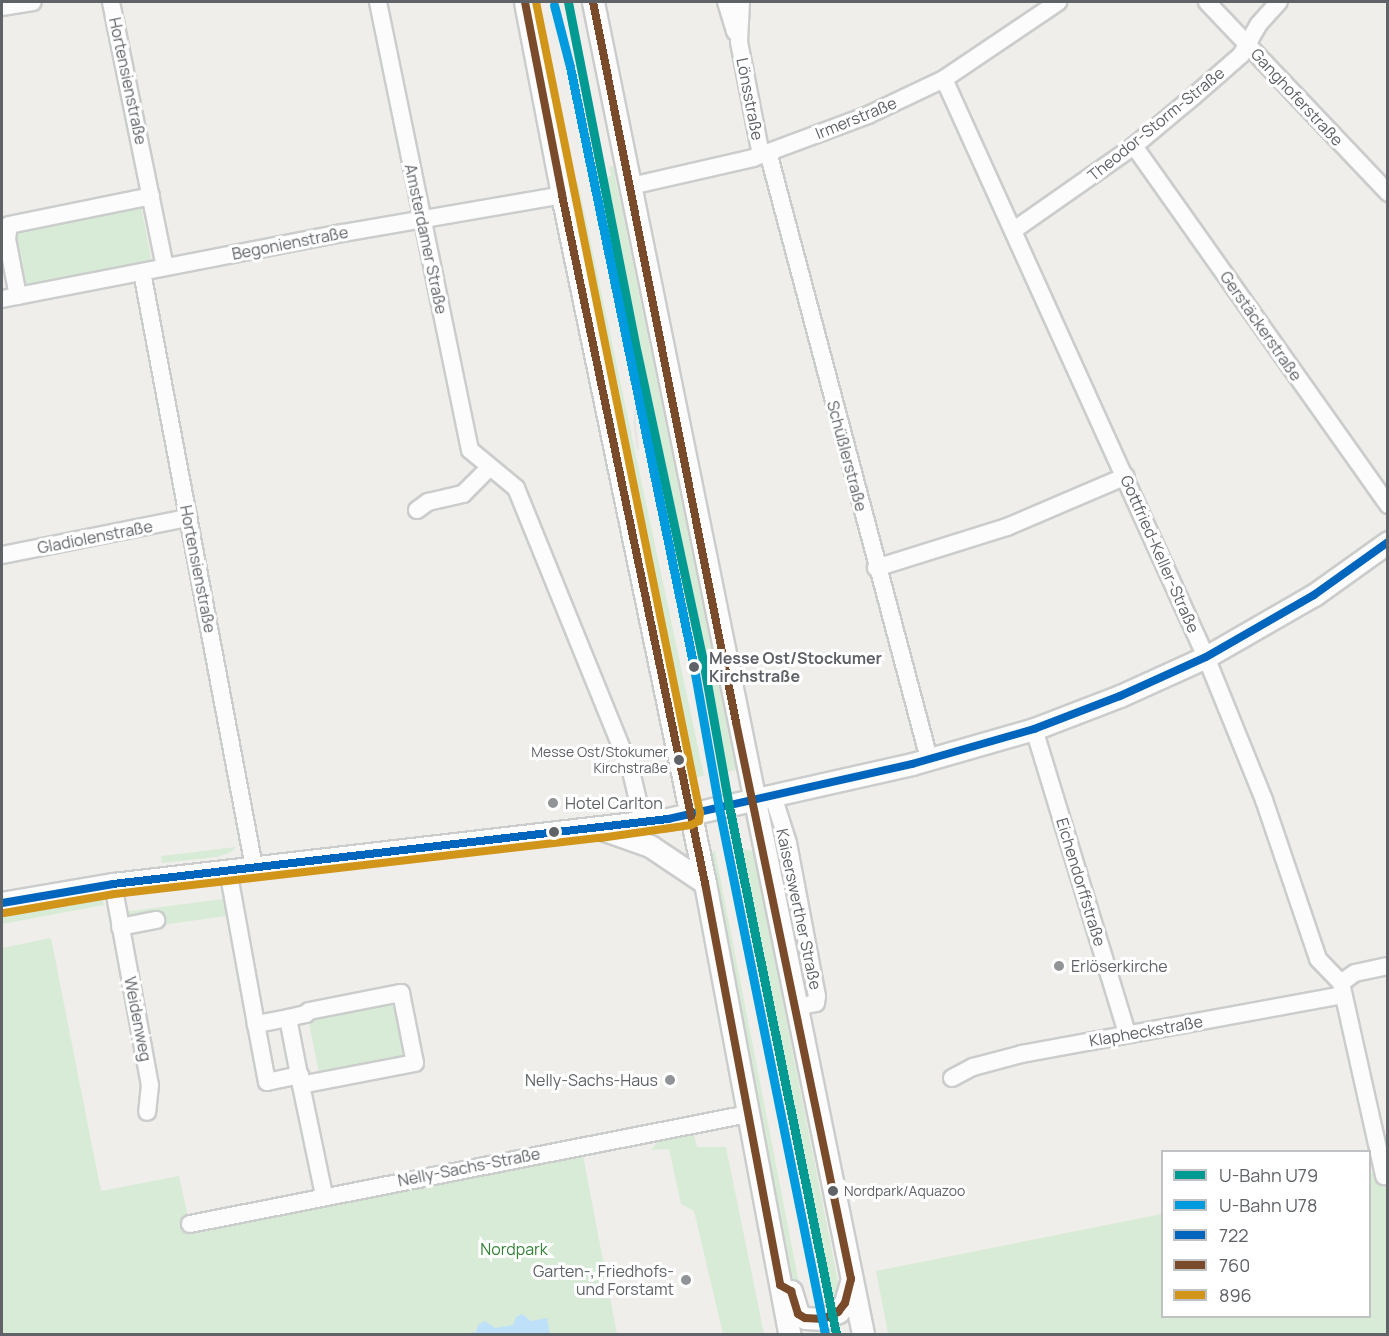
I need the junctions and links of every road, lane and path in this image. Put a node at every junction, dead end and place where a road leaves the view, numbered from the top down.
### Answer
1 (33, 2) edge
2 (111, 2) edge
3 (378, 2) edge
4 (525, 2) edge
5 (593, 2) edge
6 (726, 2) edge
7 (741, 2) edge
8 (1058, 2) edge
9 (1207, 2) edge
10 (1280, 2) edge
11 (2, 8) edge
12 (739, 42) junction
13 (1247, 44) junction
14 (944, 79) junction
15 (1134, 146) junction
16 (765, 154) junction
17 (631, 186) junction
18 (1388, 193) edge
19 (562, 195) junction
20 (151, 196) junction
21 (422, 219) junction
22 (4, 225) edge
23 (1014, 230) junction
24 (165, 267) junction
25 (142, 272) junction
26 (10, 297) edge
27 (490, 467) junction
28 (1126, 476) junction
29 (1388, 505) edge
30 (417, 510) dead end
31 (188, 518) junction
32 (1388, 543) edge
33 (2, 555) edge
34 (876, 568) junction
35 (1206, 657) junction
36 (1034, 729) junction
37 (929, 759) junction
38 (773, 796) junction
39 (753, 801) junction
40 (690, 815) junction
41 (648, 822) junction
42 (599, 828) junction
43 (626, 837) junction
44 (254, 867) junction
45 (228, 870) junction
46 (705, 883) junction
47 (112, 884) junction
48 (2, 903) edge
49 (156, 920) dead end
50 (120, 927) junction
51 (1388, 966) edge
52 (1342, 989) junction
53 (797, 1007) junction
54 (288, 1018) junction
55 (256, 1024) junction
56 (1127, 1034) junction
57 (952, 1078) dead end
58 (300, 1080) junction
59 (147, 1112) dead end
60 (748, 1114) junction
61 (1384, 1176) dead end
62 (324, 1195) junction
63 (190, 1224) dead end
64 (851, 1279) junction
65 (780, 1285) junction
66 (789, 1335) edge
67 (863, 1335) edge

1 - 11 street
2 - 20 street, Hortensienstraße
3 - 21 street, Amsterdamer Straße
4 - 19 street
5 - 17 street, Kaiserswerther Straße
6 - 12 street, Lönsstraße
7 - 12 street, Lönsstraße
8 - 14 street, Irmerstraße
9 - 13 street, Ganghoferstraße
10 - 13 street, Theodor-Storm-Straße
12 - 16 street, Lönsstraße
13 - 15 street, Theodor-Storm-Straße
13 - 18 street, Ganghoferstraße
14 - 16 street, Irmerstraße
14 - 23 street, Gottfried-Keller-Straße
15 - 23 street, Theodor-Storm-Straße
15 - 29 street, Gerstäckerstraße
16 - 17 street, Irmerstraße
16 - 34 street, Schüßlerstraße
17 - 39 street, Kaiserswerther Straße
19 - 21 street, Begonienstraße
19 - 40 street
20 - 22 street, Begonienstraße
20 - 24 street, Hortensienstraße
21 - 24 street, Begonienstraße
21 - 27 street, Amsterdamer Straße
22 - 26 street, Begonienstraße
23 - 28 street, Gottfried-Keller-Straße
24 - 25 street, Begonienstraße
25 - 26 street, Begonienstraße
25 - 31 street, Hortensienstraße
27 - 30 street
27 - 41 street, Amsterdamer Straße
28 - 34 street
28 - 35 street, Gottfried-Keller-Straße
31 - 33 street, Gladiolenstraße
31 - 44 street, Hortensienstraße
32 - 35 street
34 - 37 street, Schüßlerstraße
35 - 36 street
35 - 52 street, Gottfried-Keller-Straße
36 - 37 street
36 - 56 street, Eichendorffstraße
37 - 38 street
38 - 39 street
38 - 53 street, Kaiserswerther Straße
39 - 40 street
39 - 53 street, Kaiserswerther Straße
40 - 41 street
40 - 46 street
41 - 42 street
41 - 43 street
42 - 43 street
42 - 44 street
43 - 46 street
44 - 45 street
45 - 47 street
45 - 55 street
46 - 60 street
47 - 48 street
47 - 50 street, Weidenweg
49 - 50 street
50 - 59 street, Weidenweg
51 - 52 street, Klapheckstraße
52 - 56 street, Klapheckstraße
52 - 61 street
53 - 64 street, Kaiserswerther Straße
54 - 55 street
54 - 58 street
54 - 58 street
55 - 58 street
56 - 57 street, Klapheckstraße
58 - 62 street
60 - 62 street, Nelly-Sachs-Straße
60 - 65 street
62 - 63 street, Nelly-Sachs-Straße
64 - 65 street
64 - 67 street, Kaiserswerther Straße
65 - 66 street

